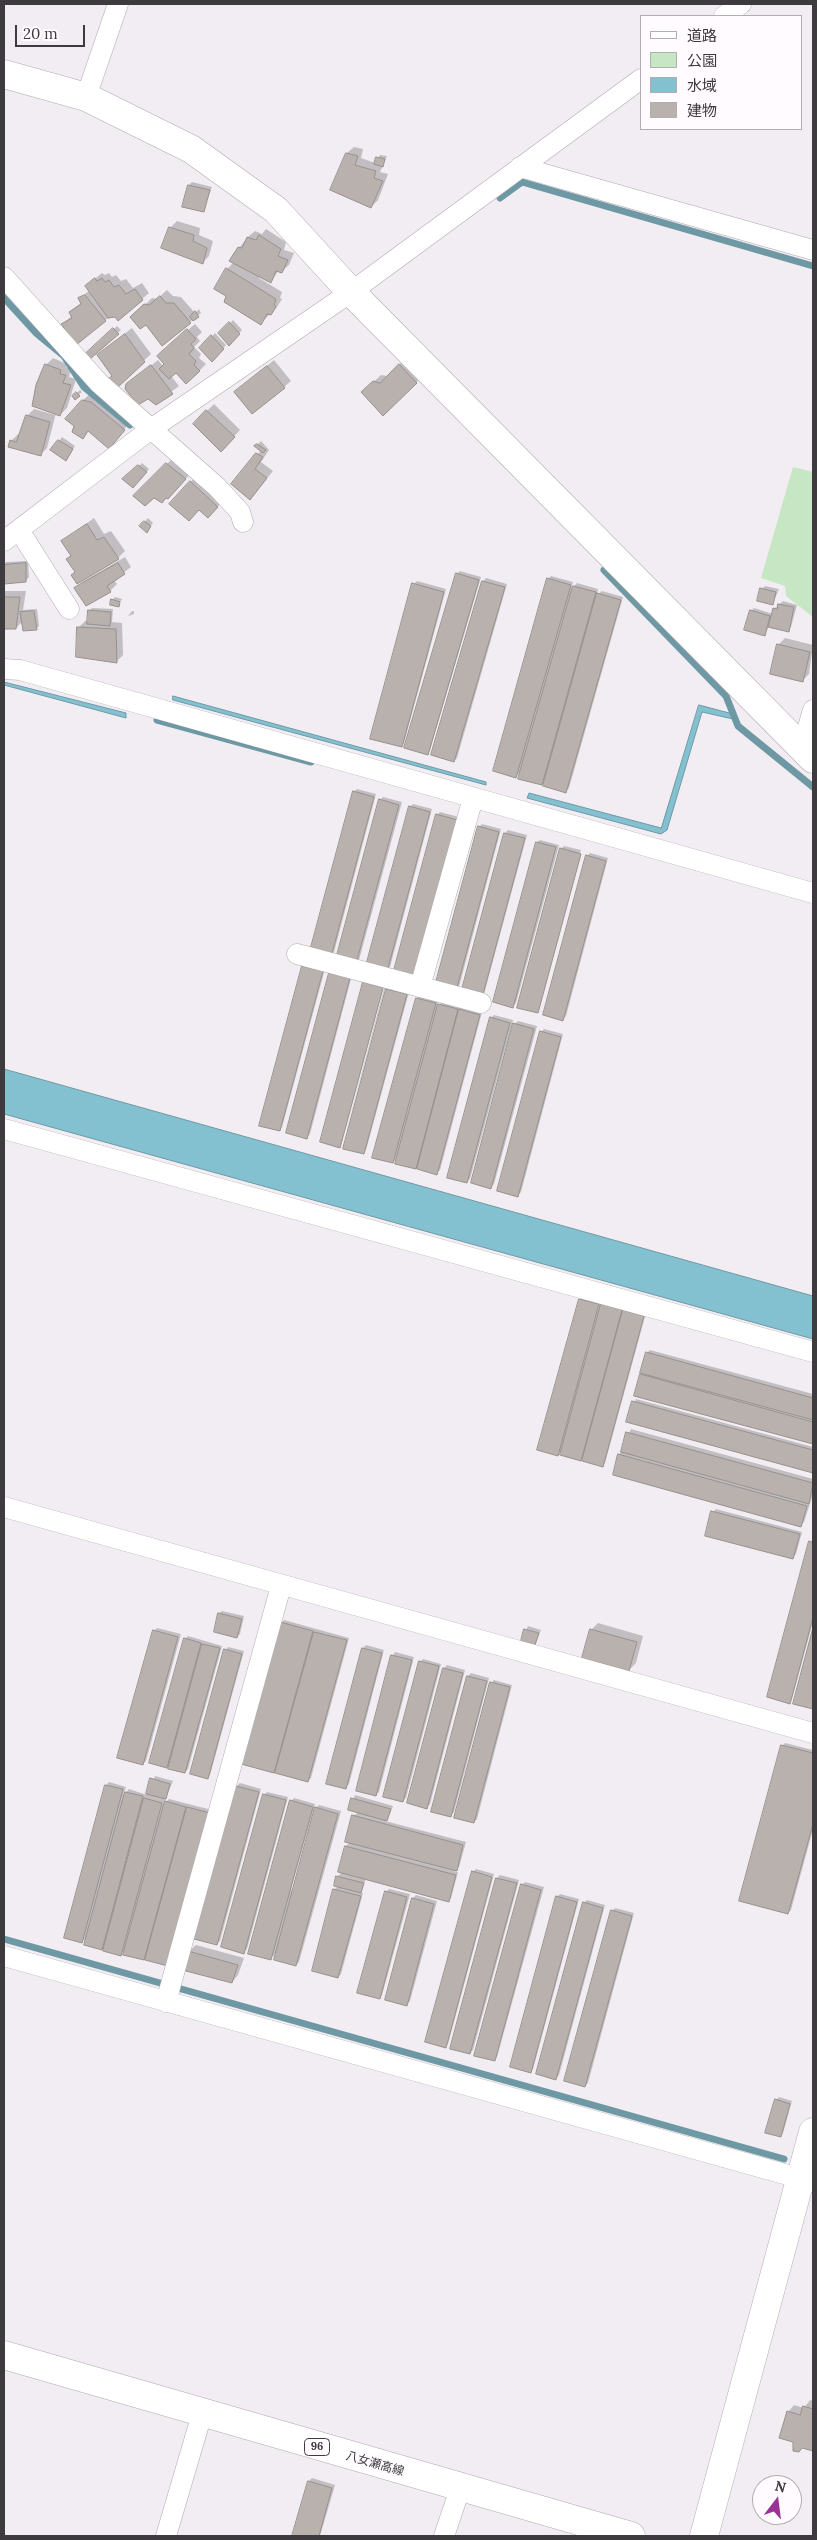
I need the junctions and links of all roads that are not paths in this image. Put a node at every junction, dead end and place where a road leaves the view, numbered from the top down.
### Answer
1 (118, 4) edge
2 (741, 4) edge
3 (725, 15) edge
4 (4, 74) edge
5 (640, 80) edge
6 (86, 97) junction
7 (520, 167) junction
8 (813, 250) edge
9 (4, 277) edge
10 (351, 292) junction
11 (152, 430) junction
12 (243, 522) dead end
13 (11, 536) edge
14 (69, 609) dead end
15 (4, 669) edge
16 (813, 710) edge
17 (807, 753) edge
18 (473, 798) junction
19 (813, 893) edge
20 (297, 954) dead end
21 (420, 987) junction
22 (481, 1003) dead end
23 (4, 1128) edge
24 (813, 1352) edge
25 (4, 1507) edge
26 (281, 1586) junction
27 (813, 1733) edge
28 (4, 1956) edge
29 (166, 2002) junction
30 (813, 2132) edge
31 (807, 2180) edge
32 (4, 2355) edge
33 (202, 2414) junction
34 (460, 2488) junction
35 (166, 2536) edge
36 (444, 2536) edge
37 (631, 2536) edge
38 (704, 2536) edge

1 - 6 street
2 - 3 street
4 - 6 street
5 - 7 street
6 - 10 street
7 - 8 street
7 - 10 street
9 - 11 street
10 - 11 street
10 - 17 street
11 - 12 street
11 - 13 street
13 - 14 street
15 - 18 street
16 - 17 street
18 - 19 street
18 - 21 street
20 - 21 street
21 - 22 street
23 - 24 street
25 - 26 street
26 - 27 street
26 - 29 street
28 - 29 street
29 - 31 street
30 - 31 street
31 - 38 street
32 - 33 street, 八女瀬高線 / 96
33 - 34 street, 八女瀬高線 / 96
33 - 35 street
34 - 36 street
34 - 37 street, 八女瀬高線 / 96

